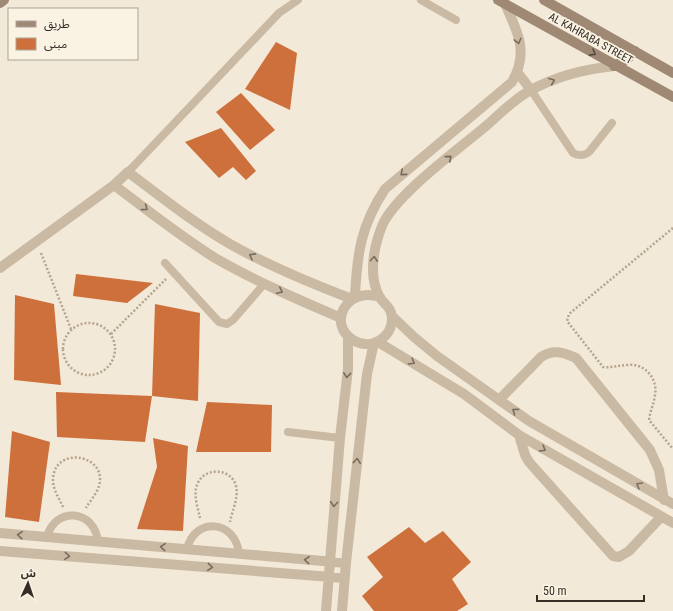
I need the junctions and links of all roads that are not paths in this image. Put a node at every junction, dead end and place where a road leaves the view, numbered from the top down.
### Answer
1 (4, 0) edge
2 (298, 0) edge
3 (421, 0) edge
4 (544, 0) edge
5 (501, 2) edge
6 (0, 3) edge
7 (456, 20) dead end
8 (635, 51) junction
9 (614, 66) junction
10 (518, 72) junction
11 (673, 73) edge
12 (531, 90) junction
13 (673, 97) edge
14 (612, 124) dead end
15 (128, 172) junction
16 (114, 185) junction
17 (165, 263) dead end
18 (0, 268) edge
19 (264, 284) junction
20 (380, 297) junction
21 (354, 298) junction
22 (392, 316) junction
23 (341, 318) junction
24 (348, 336) junction
25 (376, 343) junction
26 (500, 400) junction
27 (288, 432) dead end
28 (519, 434) junction
29 (340, 438) junction
30 (669, 502) edge
31 (661, 517) junction
32 (673, 523) edge
33 (0, 533) edge
34 (46, 537) junction
35 (98, 542) junction
36 (187, 549) junction
37 (0, 550) edge
38 (239, 554) junction
39 (330, 562) junction
40 (346, 563) junction
41 (328, 577) junction
42 (344, 578) junction
43 (326, 611) edge
44 (342, 611) edge

1 - 6 street
2 - 15 lane
3 - 7 lane
4 - 8 street, AL KAHRABA STREET
5 -> 9 street, AL KAHRABA STREET
5 -> 10 street
8 - 9 street
8 - 11 street, AL KAHRABA STREET
12 -> 9 street
9 - 13 street, AL KAHRABA STREET
10 - 12 street
10 -> 21 street
12 - 14 lane
20 -> 12 street
15 - 16 street
21 -> 15 street
16 - 18 street
16 -> 19 street
17 - 19 lane
19 -> 23 street
20 - 21 street
20 - 22 street
21 - 23 street
22 - 25 street
22 - 26 street
23 - 24 street
24 - 25 street
24 -> 29 street
25 -> 28 street
40 -> 25 street
30 -> 26 street
26 - 30 street
27 - 29 lane
28 -> 31 street
28 - 31 street
29 -> 39 street
31 - 32 street
34 -> 33 street
34 - 35 street
34 - 35 lane
36 -> 35 street
36 - 38 street
36 - 38 lane
37 -> 41 street
39 -> 38 street
39 - 40 street
39 - 41 street
40 - 42 street
41 - 42 street
41 - 43 street
42 - 44 street

